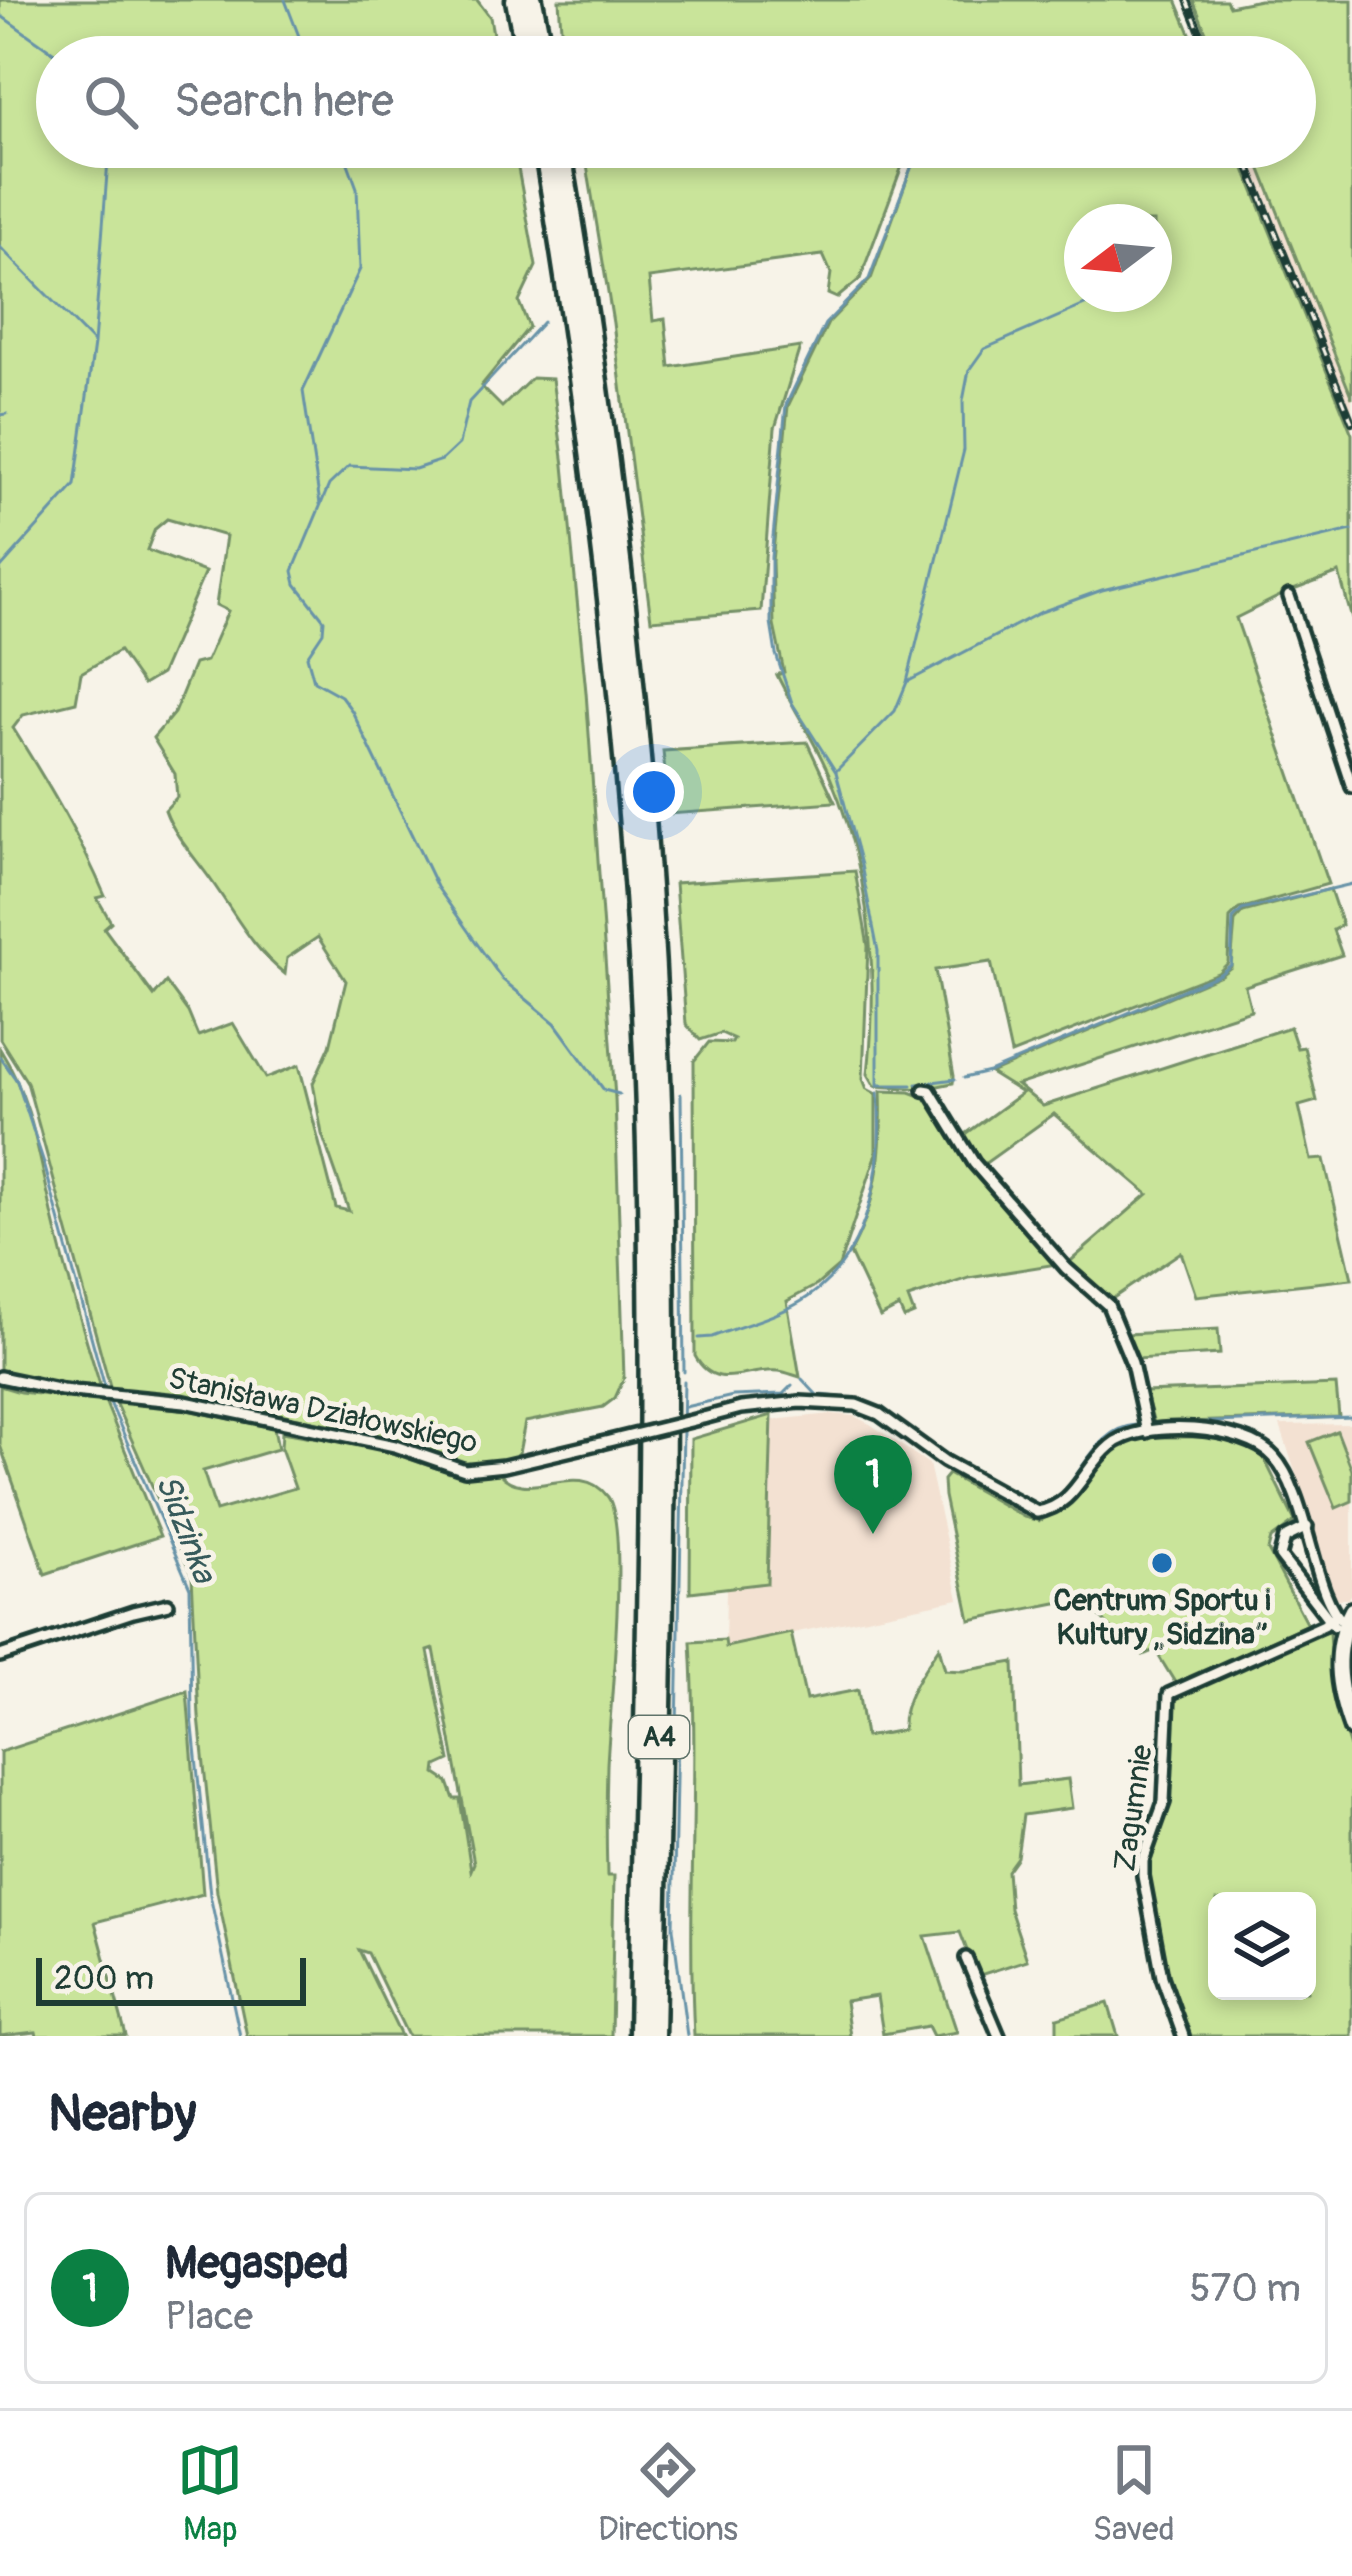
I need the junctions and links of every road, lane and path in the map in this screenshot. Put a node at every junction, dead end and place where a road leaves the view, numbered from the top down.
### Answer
1 (516, 0) edge
2 (532, 0) edge
3 (523, 36) edge
4 (539, 36) edge
5 (547, 168) edge
6 (563, 168) edge
7 (1289, 596) dead end
8 (1352, 787) edge
9 (924, 1090) dead end
10 (0, 1377) edge
11 (1147, 1432) junction
12 (1307, 1527) junction
13 (168, 1604) dead end
14 (1340, 1621) edge
15 (0, 1656) edge
16 (1352, 1729) edge
17 (966, 1958) dead end
18 (639, 2036) edge
19 (654, 2036) edge
20 (999, 2036) edge
21 (1183, 2036) edge

1 - 3 highway
2 - 4 highway
5 - 18 highway, A4
6 - 19 highway, A4
7 - 8 street
9 - 11 street
10 - 11 street, Stanisława Działowskiego, bridge
11 - 12 street
12 - 14 street
12 - 14 street
13 - 15 street
14 - 16 street
14 - 21 street, Zagumnie
17 - 20 street

